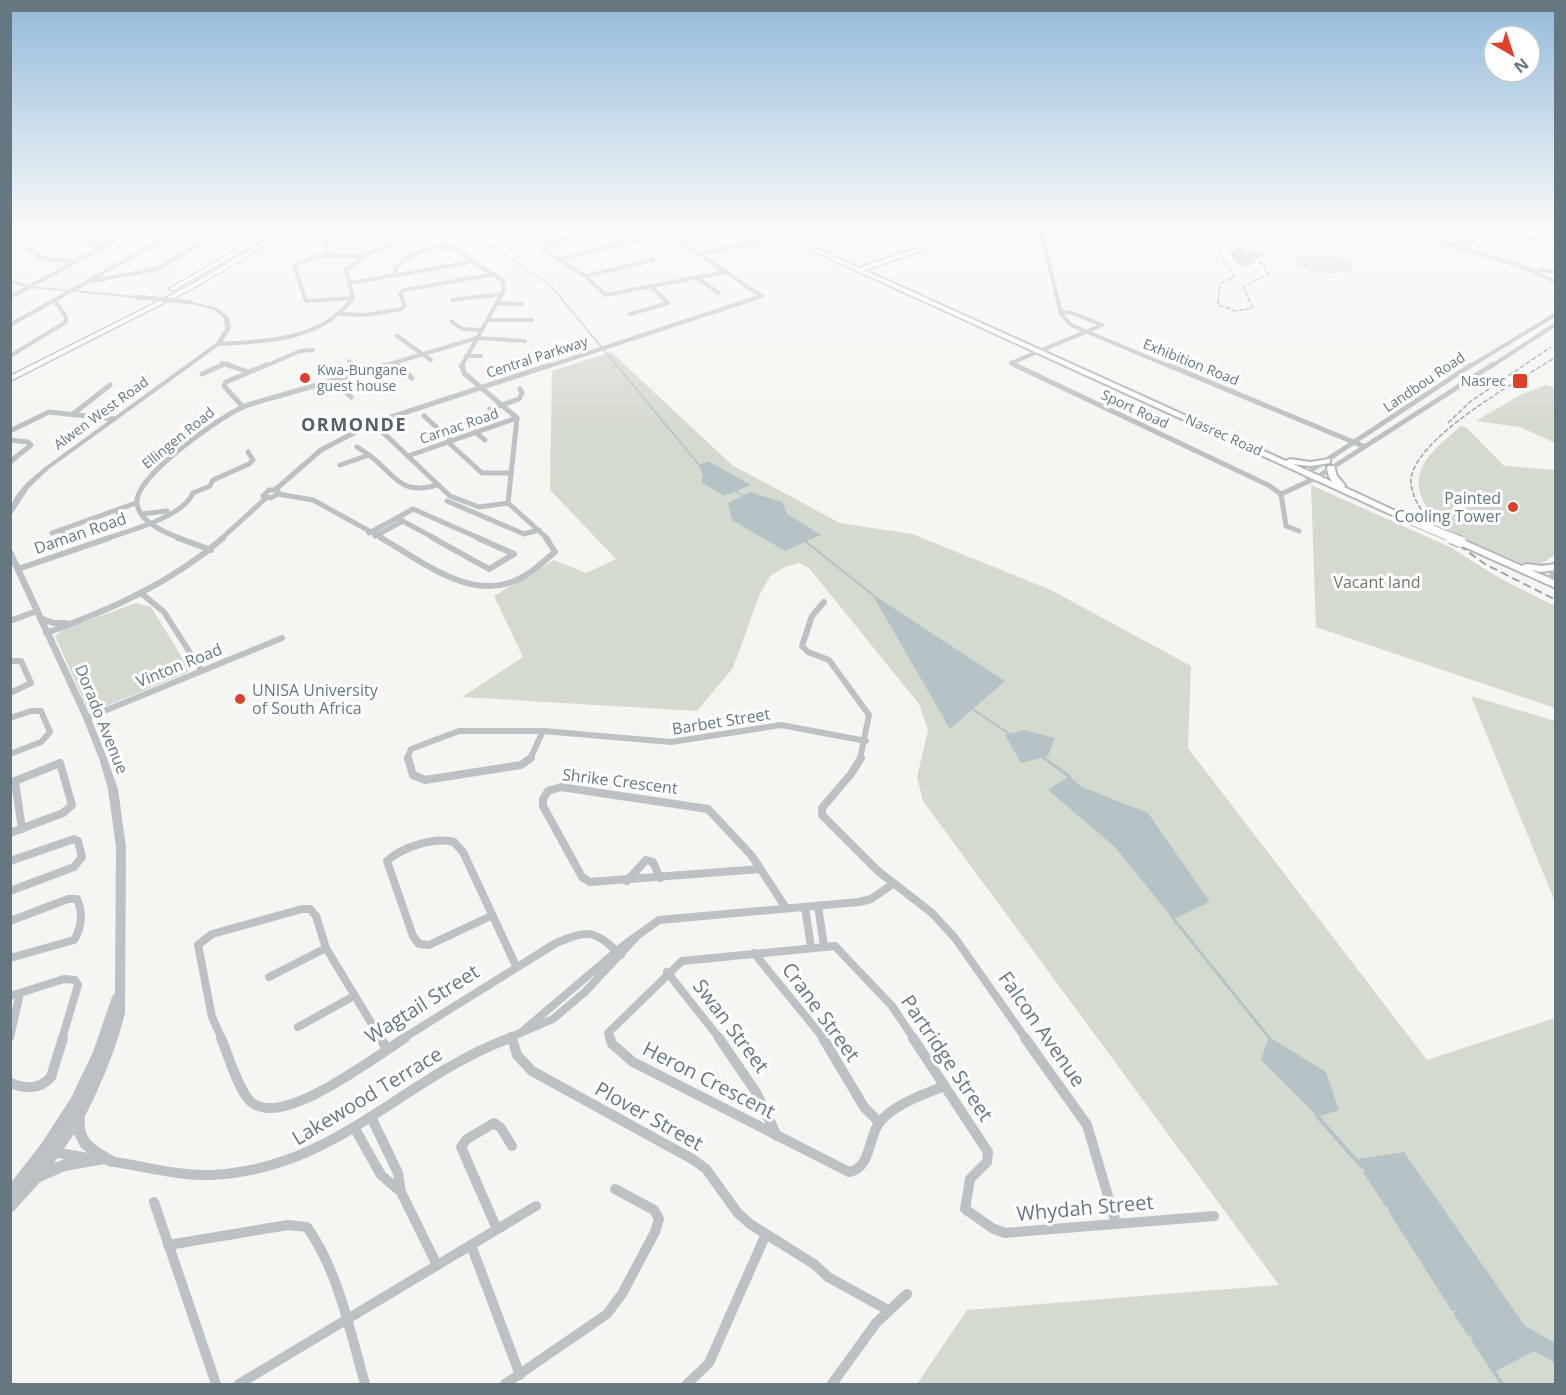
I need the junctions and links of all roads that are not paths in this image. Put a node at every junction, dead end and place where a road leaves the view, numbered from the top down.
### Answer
1 (62, 295) edge
2 (119, 295) edge
3 (155, 295) edge
4 (173, 295) edge
5 (303, 295) edge
6 (352, 295) edge
7 (400, 295) edge
8 (493, 295) edge
9 (502, 295) edge
10 (660, 295) edge
11 (761, 295) edge
12 (915, 295) edge
13 (1057, 295) edge
14 (353, 298) junction
15 (54, 300) junction
16 (452, 300) dead end
17 (498, 303) junction
18 (521, 304) dead end
19 (1061, 312) junction
20 (341, 314) junction
21 (630, 314) dead end
22 (1556, 314) edge
23 (488, 320) junction
24 (532, 320) dead end
25 (451, 321) dead end
26 (10, 324) edge
27 (1556, 324) edge
28 (1071, 325) junction
29 (481, 330) junction
30 (1086, 332) junction
31 (1526, 333) junction
32 (397, 336) dead end
33 (1535, 336) junction
34 (477, 338) junction
35 (525, 341) dead end
36 (1064, 341) junction
37 (218, 344) junction
38 (457, 344) junction
39 (472, 346) junction
40 (313, 350) dead end
41 (1039, 351) junction
42 (423, 354) junction
43 (10, 356) edge
44 (466, 356) junction
45 (481, 356) dead end
46 (431, 360) dead end
47 (349, 361) dead end
48 (394, 363) junction
49 (10, 371) edge
50 (248, 372) junction
51 (362, 372) junction
52 (202, 374) dead end
53 (370, 377) dead end
54 (412, 378) dead end
55 (10, 379) edge
56 (334, 380) junction
57 (298, 383) dead end
58 (110, 385) dead end
59 (1442, 386) junction
60 (482, 387) junction
61 (304, 389) junction
62 (520, 389) dead end
63 (1452, 389) junction
64 (1433, 392) junction
65 (1443, 395) junction
66 (351, 397) dead end
67 (503, 404) junction
68 (243, 406) junction
69 (490, 409) dead end
70 (73, 414) junction
71 (424, 416) dead end
72 (517, 418) junction
73 (114, 419) junction
74 (373, 423) junction
75 (10, 431) edge
76 (475, 432) junction
77 (10, 440) edge
78 (484, 440) dead end
79 (450, 441) junction
80 (1354, 443) junction
81 (1363, 446) junction
82 (357, 447) dead end
83 (248, 452) dead end
84 (369, 455) junction
85 (408, 456) junction
86 (1272, 457) junction
87 (10, 462) edge
88 (339, 465) dead end
89 (1329, 465) junction
90 (511, 473) junction
91 (1310, 477) junction
92 (437, 484) junction
93 (1347, 491) junction
94 (276, 492) junction
95 (1281, 494) junction
96 (447, 501) dead end
97 (136, 503) junction
98 (508, 503) junction
99 (173, 510) junction
100 (117, 511) junction
101 (10, 513) edge
102 (141, 514) junction
103 (400, 519) junction
104 (123, 522) dead end
105 (150, 524) junction
106 (61, 530) junction
107 (539, 530) junction
108 (1299, 531) dead end
109 (52, 532) dead end
110 (372, 534) junction
111 (66, 538) dead end
112 (211, 550) junction
113 (10, 551) edge
114 (1505, 562) junction
115 (1556, 567) edge
116 (18, 569) junction
117 (1556, 572) edge
118 (1546, 581) junction
119 (1556, 585) edge
120 (142, 594) junction
121 (824, 602) dead end
122 (38, 615) junction
123 (10, 621) edge
124 (80, 621) junction
125 (46, 633) junction
126 (282, 638) dead end
127 (10, 661) edge
128 (201, 670) junction
129 (10, 693) edge
130 (10, 718) edge
131 (87, 718) junction
132 (543, 731) junction
133 (866, 741) junction
134 (10, 754) edge
135 (13, 782) edge
136 (22, 829) junction
137 (10, 833) edge
138 (10, 861) edge
139 (760, 868) junction
140 (660, 878) junction
141 (627, 881) junction
142 (893, 884) junction
143 (10, 891) edge
144 (818, 906) junction
145 (805, 907) junction
146 (786, 908) junction
147 (491, 916) junction
148 (10, 921) edge
149 (824, 946) junction
150 (326, 948) junction
151 (806, 948) junction
152 (619, 953) junction
153 (754, 953) junction
154 (10, 958) edge
155 (516, 966) junction
156 (667, 972) junction
157 (269, 977) dead end
158 (121, 982) junction
159 (15, 995) edge
160 (354, 996) junction
161 (298, 1027) dead end
162 (511, 1036) junction
163 (10, 1037) edge
164 (386, 1047) junction
165 (10, 1083) edge
166 (944, 1086) junction
167 (81, 1109) junction
168 (371, 1117) junction
169 (879, 1122) junction
170 (354, 1127) junction
171 (777, 1136) junction
172 (512, 1146) dead end
173 (50, 1152) junction
174 (106, 1161) junction
175 (29, 1184) junction
176 (615, 1190) dead end
177 (401, 1192) junction
178 (10, 1195) edge
179 (154, 1202) dead end
180 (536, 1206) dead end
181 (10, 1207) edge
182 (965, 1209) joint
183 (1214, 1216) dead end
184 (1116, 1223) junction
185 (497, 1229) junction
186 (766, 1234) junction
187 (168, 1245) junction
188 (471, 1245) junction
189 (437, 1265) junction
190 (906, 1294) dead end
191 (888, 1310) junction
192 (346, 1320) junction
193 (520, 1375) junction
194 (216, 1384) edge
195 (239, 1384) edge
196 (365, 1384) edge
197 (505, 1384) edge
198 (687, 1384) edge
199 (832, 1384) edge

1 - 15 street
2 - 37 street, bridge
3 - 49 highway
4 - 55 highway
5 - 14 street
6 - 14 street
7 - 20 street
8 - 16 street
9 - 17 street
10 - 21 street
11 - 60 street, Central Parkway
12 - 41 main road, Nasrec Road
13 - 19 street, Exhibition Road
14 - 20 street
15 - 26 street
15 - 43 street
17 - 18 street
17 - 23 street
19 - 28 street, Exhibition Road
19 - 30 street
20 - 37 street
22 - 31 street, Landbou Road
23 - 24 street
23 - 29 street
25 - 29 street
27 - 33 street, Landbou Road
28 - 30 street, Exhibition Road
28 - 36 street
29 - 34 street
30 - 36 street
30 - 80 street, Exhibition Road
31 - 33 street
31 - 59 street, Landbou Road
32 - 42 street
33 - 63 street, Landbou Road
34 - 35 street, Ellingen Road
34 - 38 street, Ellingen Road
34 - 39 street
36 - 41 street
37 - 73 street, Alwen West Road
38 - 39 street
38 - 42 street, Ellingen Road
39 - 44 street
40 - 50 street
41 - 86 main road, Nasrec Road
41 - 95 street, Sport Road
42 - 46 street
42 - 48 street, Ellingen Road
44 - 45 street
44 - 60 street
47 - 51 street
48 - 51 street, Ellingen Road
48 - 54 street
50 - 52 street
50 - 68 street
51 - 53 street
51 - 56 street, Ellingen Road
56 - 61 street, Ellingen Road
56 - 66 street
57 - 61 street
58 - 70 street
59 - 63 street
59 - 64 street, Landbou Road
60 - 67 street
60 - 74 street, Central Parkway
61 - 68 street, Ellingen Road
62 - 67 street
63 - 65 street, Landbou Road
64 - 65 street
64 - 80 street, Landbou Road
65 - 81 street, Landbou Road
67 - 69 street
67 - 72 street
68 - 97 street, Ellingen Road
70 - 73 street
70 - 75 street
71 - 79 street
72 - 76 street, Carnac Road
72 - 90 street
73 - 101 street, Alwen West Road
74 - 85 street
74 - 94 street, Central Parkway
76 - 78 street
76 - 79 street, Carnac Road
77 - 87 street
79 - 85 street, Carnac Road
79 - 90 street
80 - 81 street, Exhibition Road
80 - 89 street, Landbou Road
81 - 89 street, Landbou Road
82 - 84 street
83 - 99 street, Daman Road
84 - 88 street
84 - 92 street
85 - 92 street
86 - 89 main road
86 - 91 main road, Nasrec Road
89 - 91 street, Landbou Road
89 - 91 street, Landbou Road
89 - 93 main road
90 - 98 street
91 - 93 main road, Nasrec Road
91 - 95 street
92 - 98 street
93 - 114 main road, Nasrec Road, bridge
94 - 110 street
94 - 112 street, Central Parkway
95 - 108 street
96 - 107 street
97 - 100 street
97 - 102 street
98 - 107 street
99 - 102 street
99 - 105 street, Daman Road
100 - 104 street
100 - 106 street
102 - 105 street
103 - 103 street
103 - 110 street
105 - 112 street
105 - 116 street, Daman Road
106 - 109 street
106 - 111 street
107 - 110 street
112 - 120 street
113 - 116 street, Dorado Avenue
114 - 115 main road
114 - 118 main road, Nasrec Road
116 - 122 street, Dorado Avenue
117 - 118 street
118 - 119 main road, Nasrec Road
120 - 124 street
120 - 128 street
121 - 133 street
122 - 123 street
122 - 124 street
122 - 125 street, Dorado Avenue
124 - 125 street
125 - 131 street, Dorado Avenue
126 - 128 street, Vinton Road
127 - 129 street
128 - 131 street, Vinton Road
130 - 134 street
131 - 158 street, Dorado Avenue
132 - 132 street, Barbet Street
132 - 133 street, Barbet Street
133 - 142 street, Falcon Avenue
135 - 136 street
135 - 136 street
136 - 137 street
138 - 143 street
139 - 140 street, Shrike Crescent
139 - 141 street, Shrike Crescent
139 - 146 street, Shrike Crescent
140 - 141 street, Shrike Crescent
140 - 141 street
142 - 144 street, Lakewood Terrace
142 - 184 street, Falcon Avenue
144 - 145 street, Lakewood Terrace
144 - 149 street
145 - 146 street, Lakewood Terrace
145 - 151 street
146 - 152 street, Lakewood Terrace
147 - 147 street
147 - 155 street
148 - 154 street
149 - 151 street
149 - 166 street, Partridge Street
150 - 157 street
150 - 160 street
150 - 164 street, Wagtail Street
151 - 153 street, Heron Crescent
152 - 155 street, Wagtail Street
152 - 162 street, Lakewood Terrace
153 - 156 street, Heron Crescent
153 - 169 street, Crane Street
155 - 164 street, Wagtail Street
156 - 171 street, Swan Street
156 - 171 street, Heron Crescent
158 - 167 street, Dorado Avenue
158 - 173 street, Dorado Avenue
159 - 163 street
159 - 165 street
160 - 161 street
160 - 164 street
162 - 168 street, Lakewood Terrace
162 - 186 street, Plover Street
166 - 169 street
166 - 182 street, Partridge Street
167 - 173 street, Dorado Avenue
167 - 174 street
168 - 170 street, Lakewood Terrace
168 - 177 street
169 - 171 street, Heron Crescent
170 - 174 street, Lakewood Terrace
170 - 177 street
172 - 185 street
173 - 174 street, Lakewood Terrace
173 - 175 street
173 - 178 street
174 - 175 street
175 - 181 street
176 - 193 street
177 - 189 street
179 - 187 street
180 - 185 street
182 - 184 street, Whydah Street
183 - 184 street, Whydah Street
185 - 188 street
186 - 191 street, Plover Street
186 - 198 street
187 - 192 street
187 - 194 street
188 - 189 street
188 - 193 street
189 - 192 street
190 - 191 street
191 - 199 street
192 - 195 street
192 - 196 street
193 - 197 street

